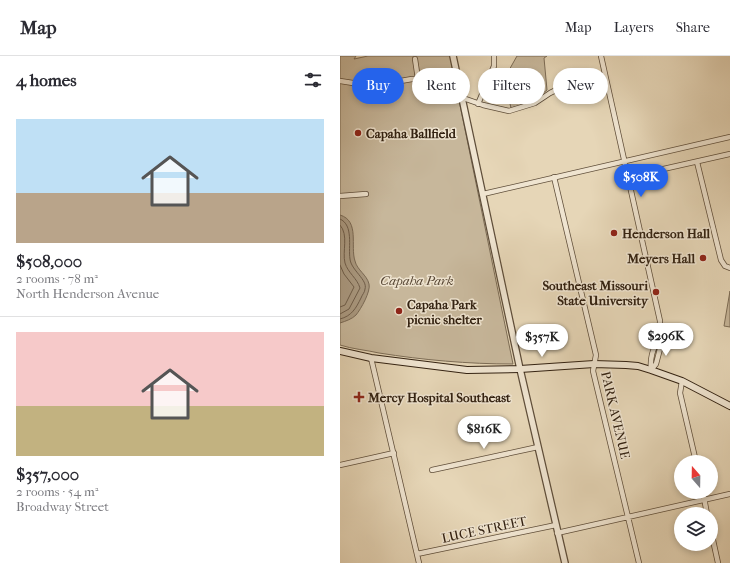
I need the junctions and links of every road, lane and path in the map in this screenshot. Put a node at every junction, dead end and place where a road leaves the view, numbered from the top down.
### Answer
1 (453, 56) edge
2 (494, 56) edge
3 (601, 56) edge
4 (415, 59) dead end
5 (416, 68) edge
6 (456, 68) edge
7 (493, 68) edge
8 (604, 68) edge
9 (412, 79) edge
10 (340, 81) edge
11 (608, 89) edge
12 (470, 101) edge
13 (464, 104) edge
14 (478, 104) joint
15 (532, 104) edge
16 (730, 137) edge
17 (730, 154) edge
18 (624, 161) junction
19 (697, 162) junction
20 (628, 176) junction
21 (554, 177) junction
22 (366, 194) dead end
23 (483, 194) junction
24 (340, 196) edge
25 (730, 268) edge
26 (341, 352) edge
27 (371, 358) junction
28 (594, 364) junction
29 (520, 369) junction
30 (651, 370) junction
31 (682, 382) junction
32 (730, 406) edge
33 (538, 447) junction
34 (394, 453) junction
35 (694, 455) edge
36 (340, 465) edge
37 (432, 470) dead end
38 (730, 494) edge
39 (704, 500) junction
40 (706, 507) edge
41 (628, 517) junction
42 (556, 525) junction
43 (557, 533) junction
44 (715, 551) edge
45 (417, 554) junction
46 (419, 563) edge
47 (564, 563) edge
48 (639, 563) edge
49 (718, 563) edge

1 - 6 street
2 - 7 street
3 - 8 street
4 - 5 street
9 - 10 street
11 - 18 street
12 - 14 street
13 - 23 street
14 - 15 street
16 - 18 street
17 - 19 street
18 - 20 street
18 - 21 street
19 - 20 street
19 - 25 street
20 - 30 street
21 - 23 street
21 - 28 street, PARK AVENUE
22 - 24 street
23 - 29 street
26 - 27 main road
27 - 29 main road
27 - 34 street
28 - 29 main road
28 - 30 main road
28 - 41 street, PARK AVENUE
29 - 33 street
30 - 31 main road
31 - 32 main road
31 - 35 street
33 - 37 street
33 - 42 street
34 - 36 street
34 - 45 street
38 - 39 street
39 - 40 street
39 - 41 street
41 - 43 street
41 - 48 street, PARK AVENUE
42 - 43 street
42 - 45 street, LUCE STREET
43 - 47 street
44 - 49 street
45 - 46 street

